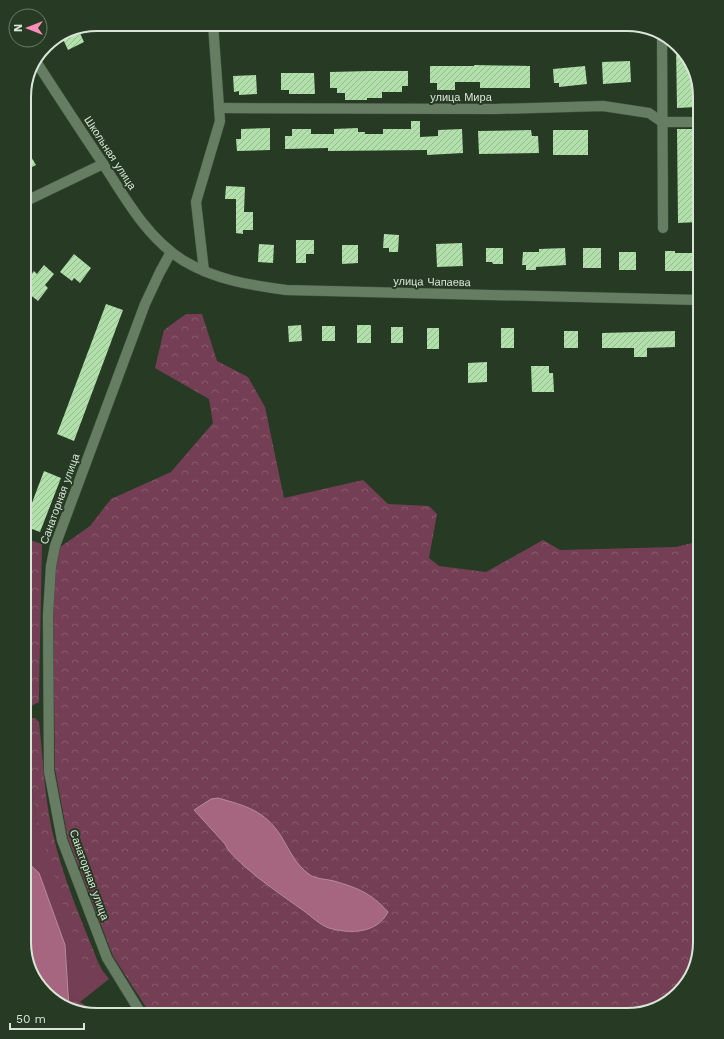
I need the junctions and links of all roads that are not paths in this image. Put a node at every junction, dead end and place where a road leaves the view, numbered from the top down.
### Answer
1 (214, 31) edge
2 (662, 41) edge
3 (39, 66) edge
4 (219, 108) junction
5 (662, 122) junction
6 (693, 122) edge
7 (103, 164) junction
8 (31, 199) edge
9 (663, 228) dead end
10 (171, 252) junction
11 (204, 271) junction
12 (693, 300) edge
13 (138, 1008) edge

1 - 4 street
2 - 5 street
3 - 7 street, Школьная улица
4 - 5 street, улица Мира
4 - 11 street
5 - 6 street
5 - 9 street
7 - 8 street
7 - 10 street, Школьная улица
10 - 11 street, улица Чапаева
10 - 13 street, Санаторная улица
11 - 12 street, улица Чапаева

